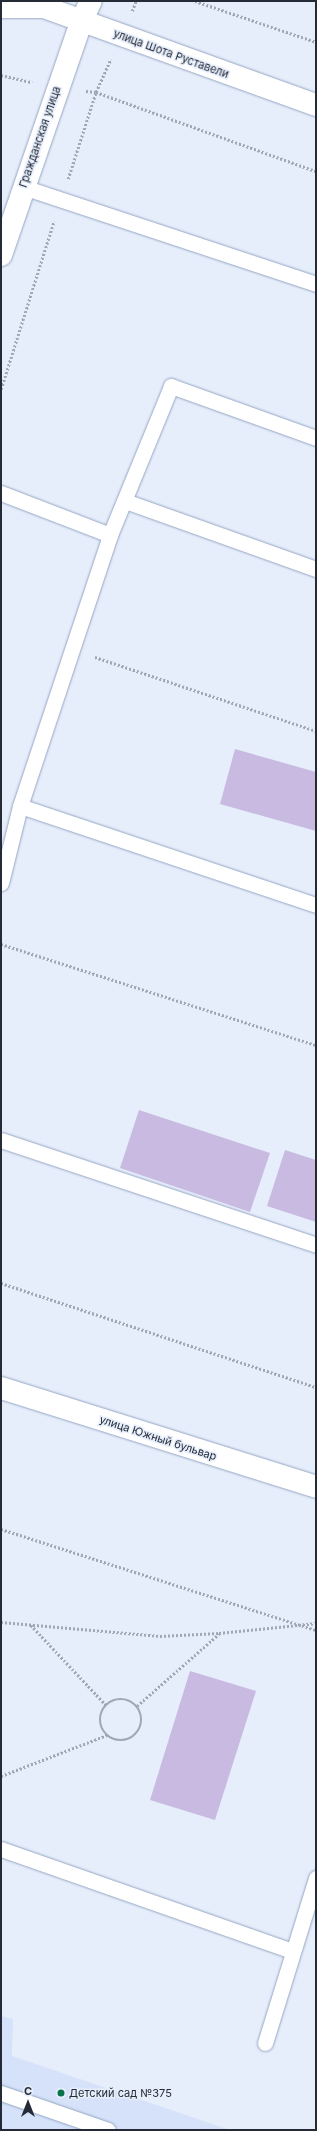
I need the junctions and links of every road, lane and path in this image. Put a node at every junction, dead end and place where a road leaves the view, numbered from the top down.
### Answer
1 (91, 1) edge
2 (195, 1) edge
3 (36, 4) edge
4 (1, 7) edge
5 (82, 20) junction
6 (316, 42) edge
7 (96, 92) dead end
8 (316, 105) edge
9 (316, 171) edge
10 (23, 187) junction
11 (1, 255) edge
12 (316, 284) edge
13 (316, 438) edge
14 (1, 493) edge
15 (125, 501) junction
16 (110, 535) junction
17 (316, 569) edge
18 (72, 649) junction
19 (316, 730) edge
20 (20, 806) junction
21 (1, 883) edge
22 (316, 905) edge
23 (1, 944) edge
24 (316, 1045) edge
25 (1, 1140) edge
26 (316, 1245) edge
27 (1, 1283) edge
28 (316, 1387) edge
29 (1, 1388) edge
30 (316, 1487) edge
31 (1, 1529) edge
32 (1, 1622) edge
33 (316, 1623) edge
34 (30, 1624) junction
35 (299, 1624) junction
36 (316, 1630) edge
37 (219, 1633) junction
38 (106, 1705) junction
39 (137, 1706) junction
40 (107, 1735) junction
41 (1, 1776) edge
42 (1, 1849) edge
43 (316, 1878) edge
44 (293, 1951) junction
45 (265, 2043) dead end
46 (1, 2094) edge
47 (108, 2130) edge

1 - 5 street, Гражданская улица
2 - 6 path
3 - 4 street, улица Шота Руставели
3 - 5 street, улица Шота Руставели
5 - 8 street, улица Шота Руставели
5 - 10 street, Гражданская улица
7 - 9 path
10 - 11 street, Гражданская улица
10 - 12 lane
13 - 15 lane
14 - 16 lane
15 - 16 lane
15 - 17 lane
16 - 18 lane
18 - 19 path
18 - 20 lane
20 - 21 lane
20 - 22 lane
23 - 24 path
25 - 26 lane
27 - 28 path
29 - 30 street, улица Южный бульвар
31 - 35 path
32 - 34 path
33 - 35 path
34 - 37 path
34 - 38 path
35 - 36 path
35 - 37 path
37 - 39 path
38 - 39 path
38 - 40 path
39 - 40 path
40 - 41 path
42 - 44 lane
43 - 44 lane
44 - 45 lane
46 - 47 lane

